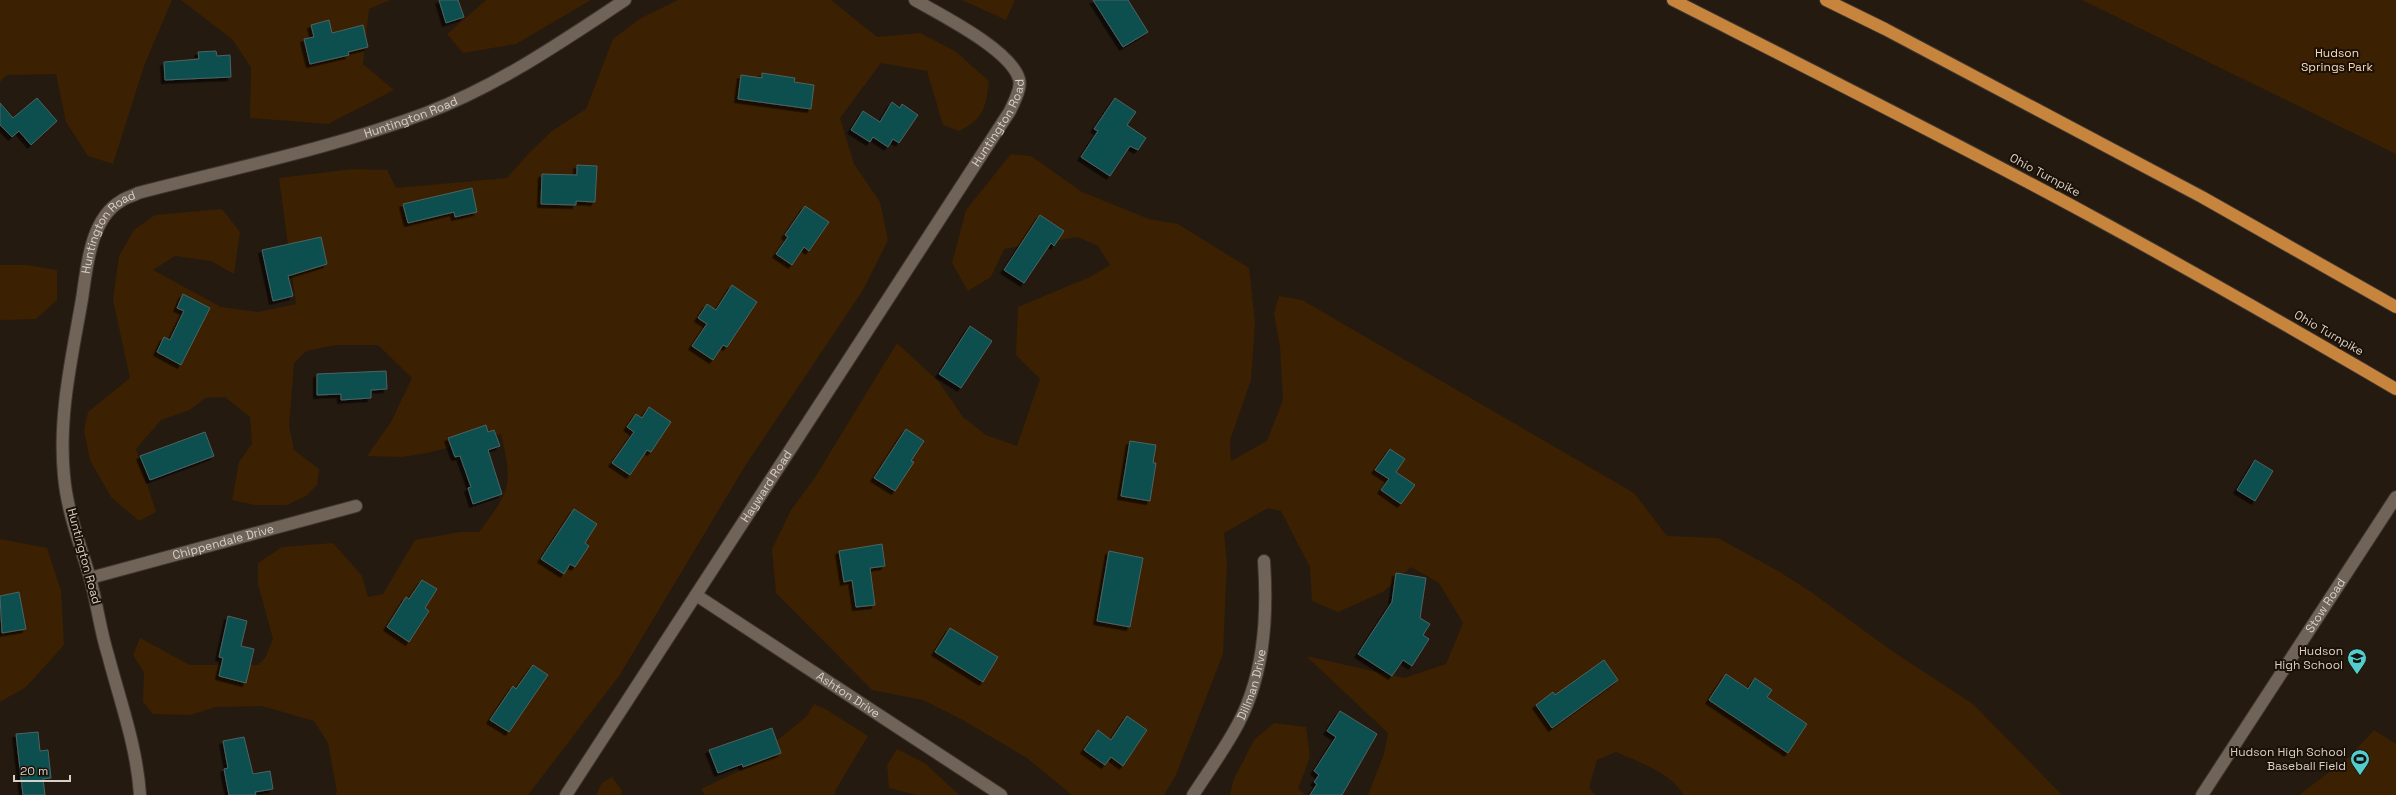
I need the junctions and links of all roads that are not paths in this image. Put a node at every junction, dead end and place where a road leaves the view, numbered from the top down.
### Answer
1 (625, 0) edge
2 (915, 0) edge
3 (1674, 0) edge
4 (1826, 0) edge
5 (967, 177) joint
6 (2396, 307) edge
7 (2396, 389) edge
8 (2396, 497) edge
9 (356, 506) dead end
10 (1264, 561) dead end
11 (90, 578) junction
12 (696, 595) junction
13 (140, 795) edge
14 (566, 795) edge
15 (1001, 795) edge
16 (1193, 795) edge
17 (2202, 795) edge

1 - 11 street, Huntington Road
2 - 5 street, Huntington Road
3 - 7 highway, Ohio Turnpike
4 - 6 highway
5 - 12 street, Hayward Road
8 - 17 street, Stow Road
9 - 11 street, Chippendale Drive
10 - 16 street, Dillman Drive
11 - 13 street, Huntington Road
12 - 14 street, Hayward Road
12 - 15 street, Ashton Drive

